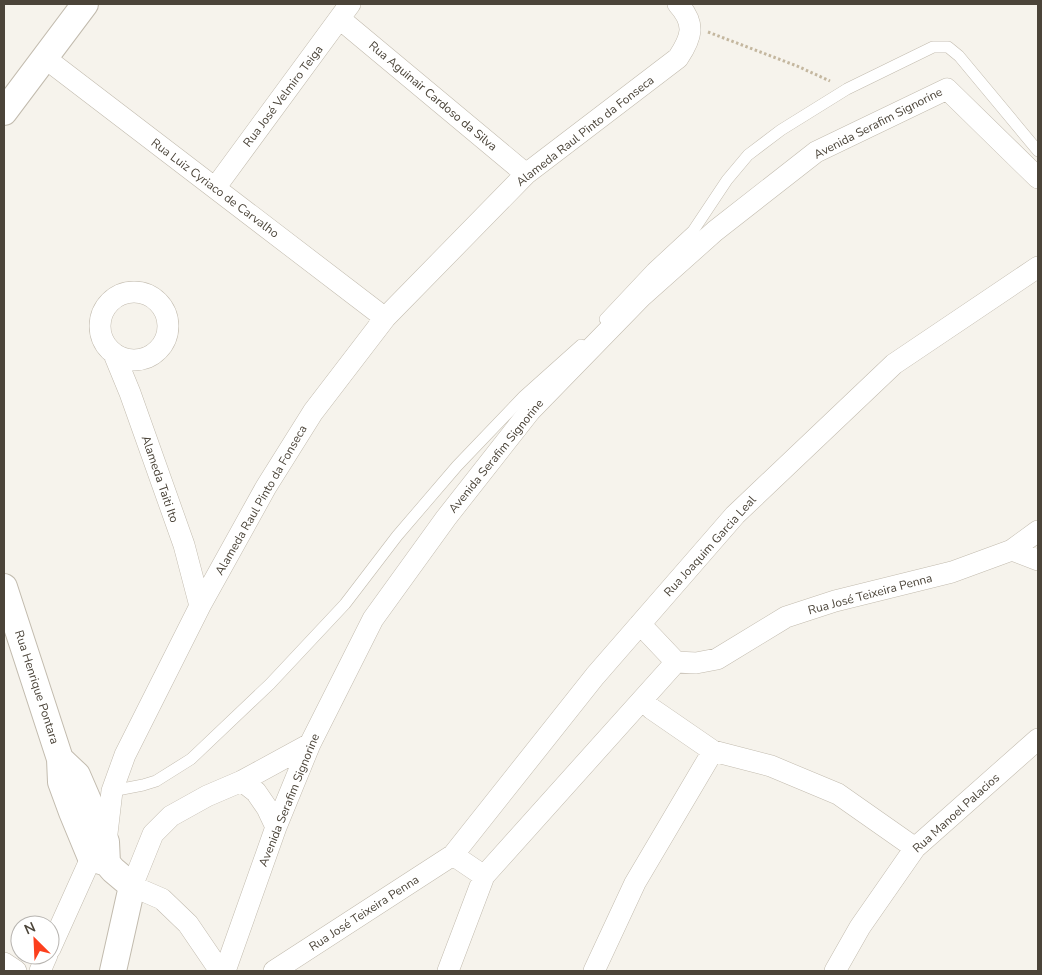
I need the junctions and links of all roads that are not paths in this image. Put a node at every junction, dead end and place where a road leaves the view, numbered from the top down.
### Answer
1 (85, 4) edge
2 (678, 4) edge
3 (345, 11) edge
4 (45, 58) junction
5 (4, 112) edge
6 (1038, 151) edge
7 (526, 174) junction
8 (1038, 178) edge
9 (215, 188) junction
10 (1038, 266) edge
11 (385, 318) junction
12 (114, 354) dead end
13 (1038, 532) edge
14 (1012, 550) junction
15 (1038, 560) edge
16 (4, 588) edge
17 (200, 606) junction
18 (640, 624) junction
19 (676, 662) junction
20 (642, 700) junction
21 (1038, 739) edge
22 (310, 744) junction
23 (713, 751) junction
24 (242, 781) junction
25 (112, 791) junction
26 (276, 827) junction
27 (915, 848) junction
28 (101, 854) junction
29 (453, 856) junction
30 (484, 876) junction
31 (132, 886) junction
32 (60, 930) edge
33 (4, 963) edge
34 (16, 971) edge
35 (113, 971) edge
36 (220, 971) edge
37 (225, 971) edge
38 (274, 971) edge
39 (448, 971) edge
40 (594, 971) edge
41 (835, 971) edge

1 - 4 street
2 - 7 street, Alameda Raul Pinto da Fonseca
3 - 7 street, Rua Aguinair Cardoso da Silva
3 - 9 street, Rua José Velmiro Teiga
4 - 5 street
4 - 9 street, Rua Luiz Cyriaco de Carvalho
6 - 25 lane
7 - 11 street, Alameda Raul Pinto da Fonseca
8 - 22 street, Avenida Serafim Signorine
9 - 11 street, Rua Luiz Cyriaco de Carvalho
10 - 18 street, Rua Joaquim Garcia Leal
11 - 17 street, Alameda Raul Pinto da Fonseca
12 - 17 street, Alameda Taiti Ito
13 - 14 street, Rua José Teixeira Penna
14 - 15 street
14 - 19 street, Rua José Teixeira Penna
16 - 28 street, Rua Henrique Pontara
17 - 25 street, Alameda Raul Pinto da Fonseca
18 - 19 street
18 - 29 street, Rua Joaquim Garcia Leal
19 - 20 street
20 - 23 street
20 - 30 street
21 - 27 street, Rua Manoel Palacios
22 - 24 street
22 - 26 street, Avenida Serafim Signorine
23 - 27 street
23 - 40 street
24 - 26 street
24 - 31 street
25 - 28 street, Alameda Raul Pinto da Fonseca
26 - 37 street, Avenida Serafim Signorine
27 - 41 street, Rua Manoel Palacios
28 - 31 street
28 - 32 street, Alameda Raul Pinto da Fonseca
29 - 30 street
29 - 38 street, Rua José Teixeira Penna
30 - 39 street
31 - 35 street
31 - 36 street
33 - 34 street

